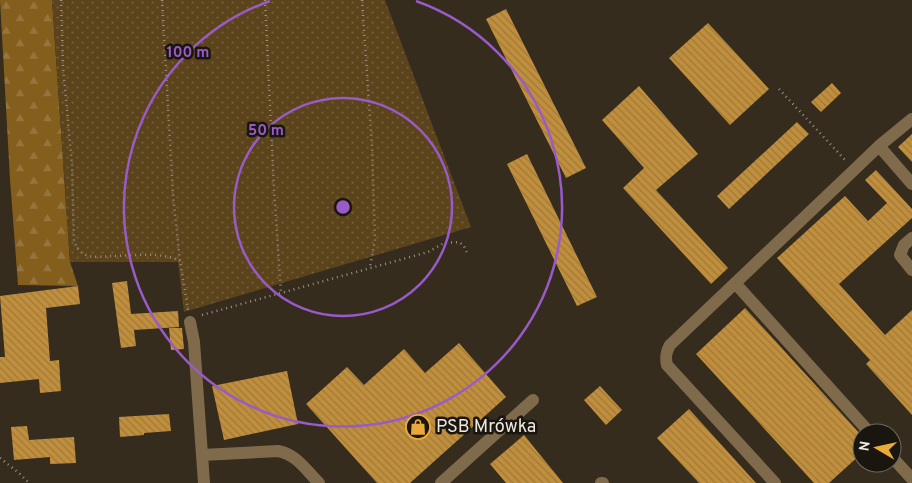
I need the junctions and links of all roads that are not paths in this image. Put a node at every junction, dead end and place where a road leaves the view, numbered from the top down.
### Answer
1 (912, 119) edge
2 (879, 146) junction
3 (912, 184) edge
4 (912, 238) edge
5 (912, 270) edge
6 (735, 283) junction
7 (190, 322) road end
8 (533, 400) dead end
9 (861, 423) edge
10 (202, 455) junction
11 (902, 468) edge
12 (912, 479) edge
13 (204, 483) edge
14 (318, 483) edge
15 (441, 483) edge
16 (775, 483) edge

1 - 2 lane
2 - 3 lane
2 - 6 lane
4 - 5 lane
6 - 9 lane
6 - 16 lane
7 - 10 lane
8 - 15 lane
10 - 13 lane
10 - 14 lane
11 - 12 lane

